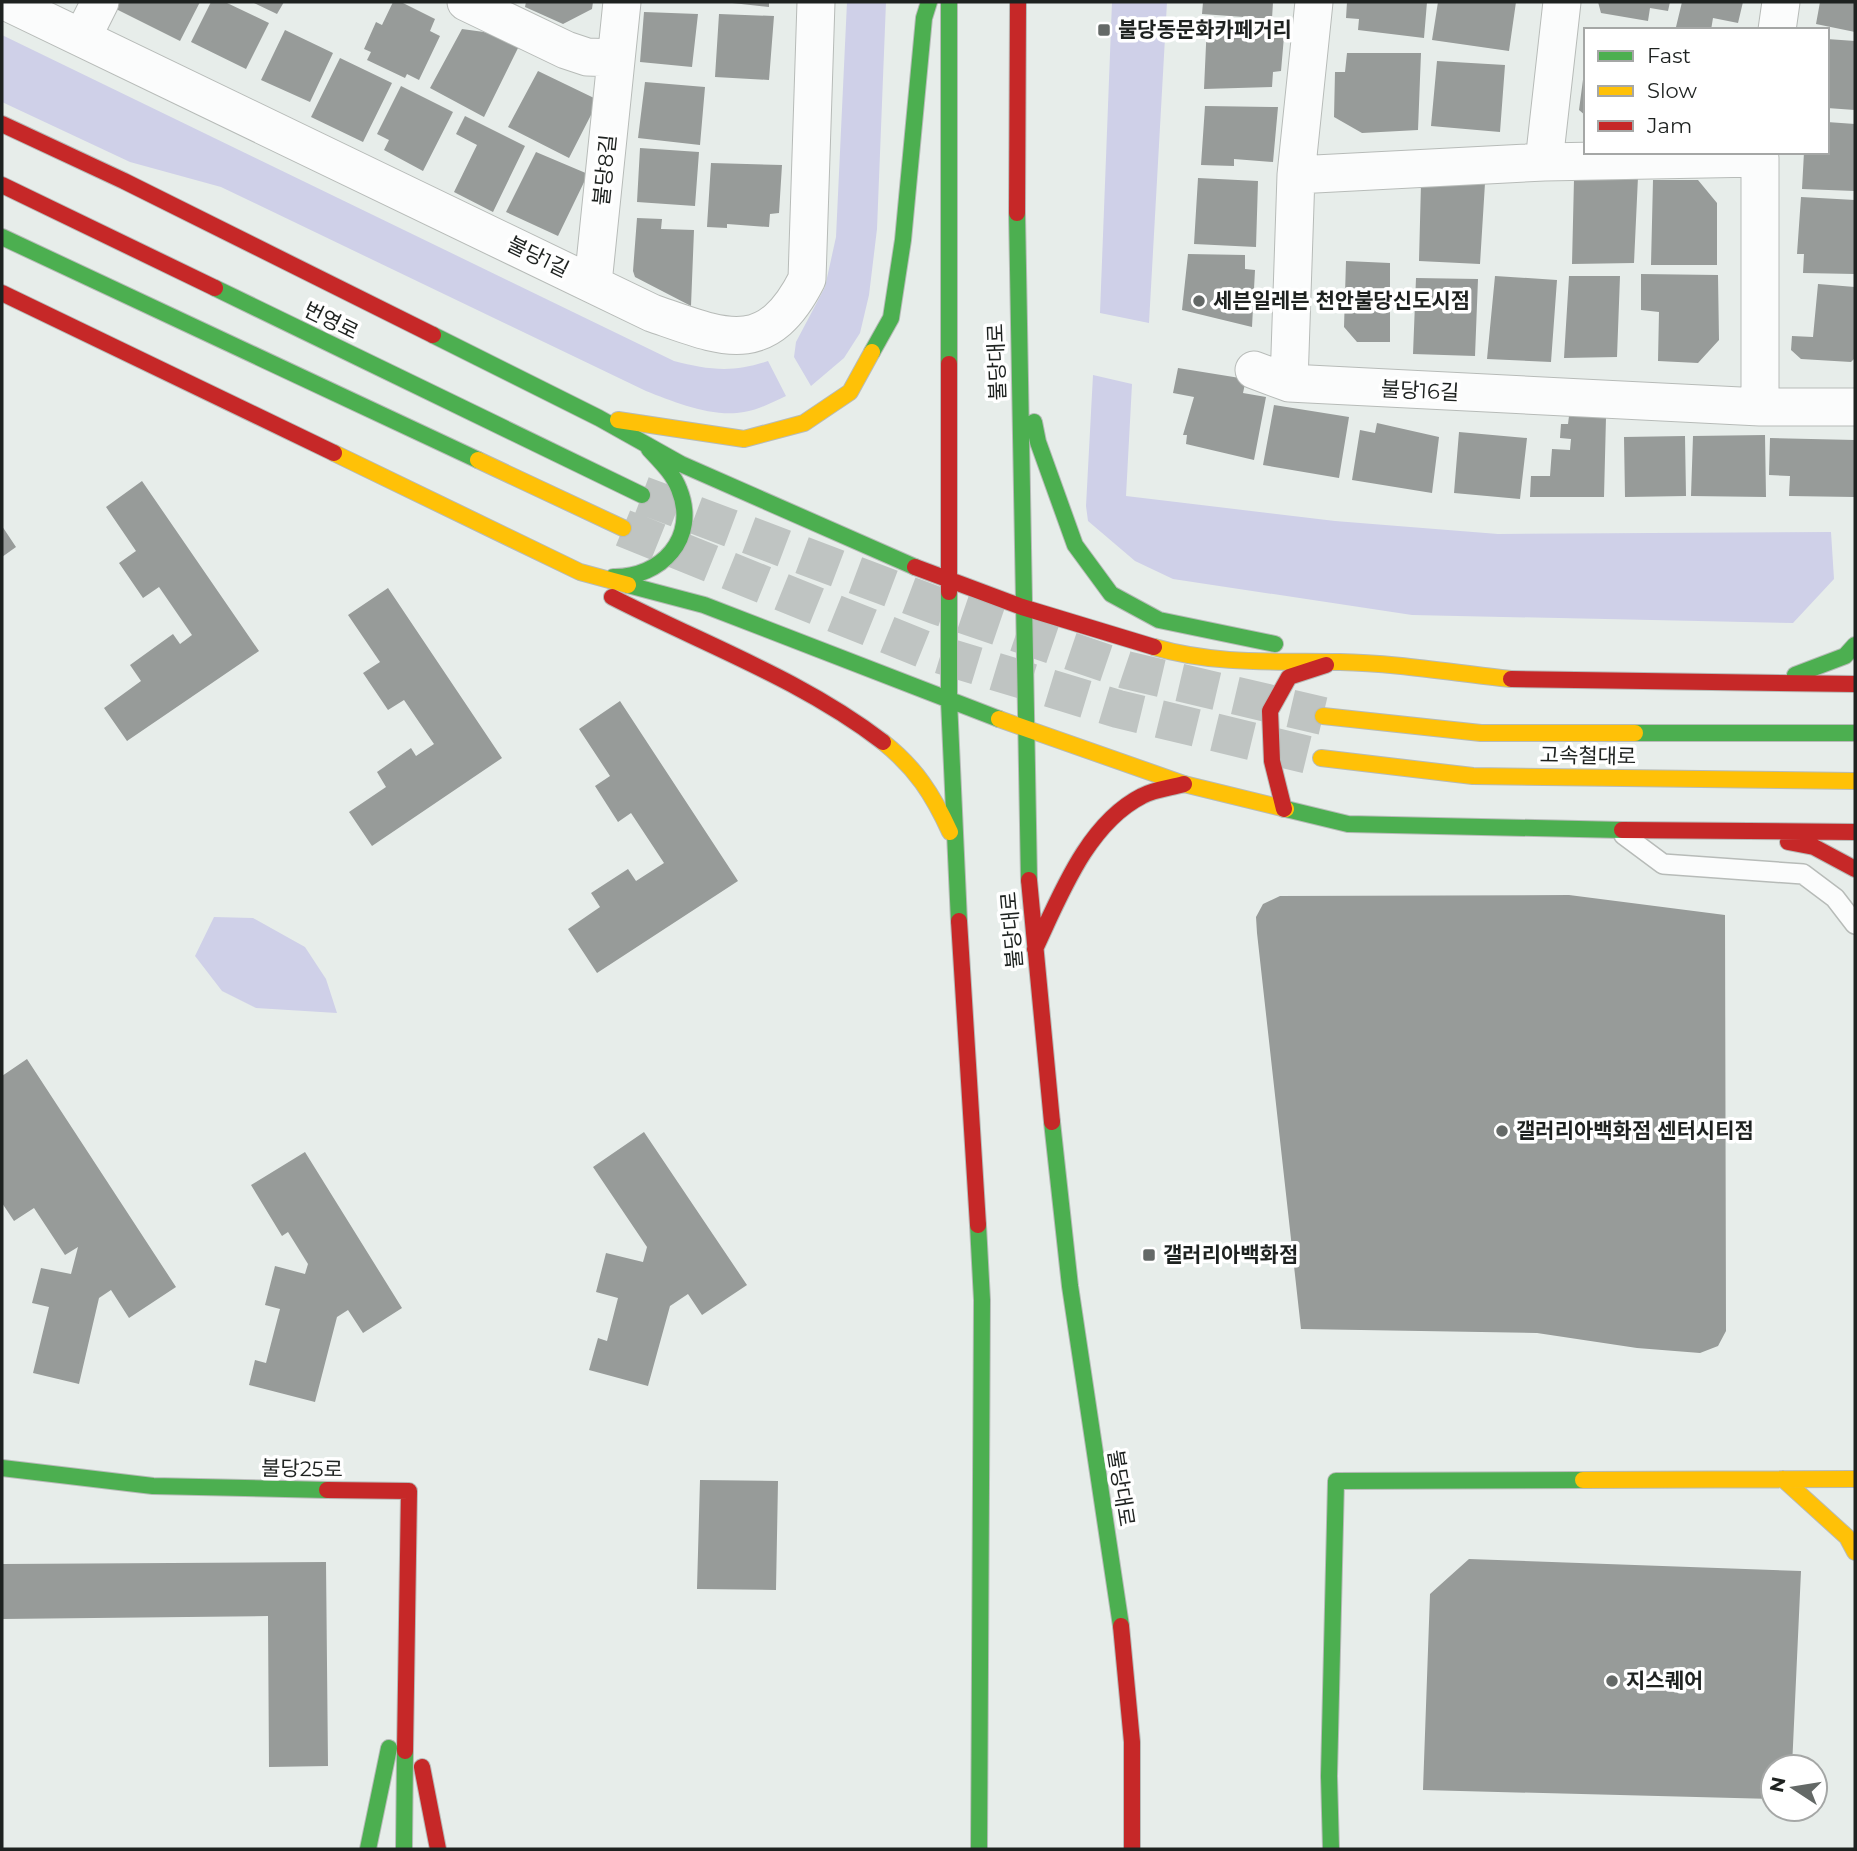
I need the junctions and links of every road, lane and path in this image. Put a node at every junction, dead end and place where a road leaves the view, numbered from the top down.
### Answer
1 (7, 2) edge
2 (100, 2) edge
3 (466, 2) edge
4 (622, 2) edge
5 (817, 2) edge
6 (929, 2) edge
7 (949, 2) edge
8 (1018, 2) edge
9 (1314, 2) edge
10 (1562, 2) edge
11 (1781, 2) edge
12 (1777, 28) edge
13 (82, 38) junction
14 (616, 58) junction
15 (2, 124) edge
16 (1760, 155) edge
17 (1545, 162) junction
18 (1296, 175) junction
19 (2, 185) edge
20 (2, 237) edge
21 (593, 283) junction
22 (2, 293) edge
23 (1017, 323) junction
24 (1254, 370) dead end
25 (1289, 383) junction
26 (1760, 407) junction
27 (1855, 407) edge
28 (599, 418) junction
29 (643, 444) junction
30 (642, 495) tunnel mouth
31 (623, 528) tunnel mouth
32 (580, 572) junction
33 (950, 582) junction
34 (1022, 607) junction
35 (1855, 645) edge
36 (1342, 662) junction
37 (1774, 684) junction
38 (1855, 684) edge
39 (950, 701) junction
40 (1323, 716) tunnel mouth
41 (1022, 727) junction
42 (1855, 733) edge
43 (1321, 758) tunnel mouth
44 (1855, 781) edge
45 (1184, 784) junction
46 (1284, 809) junction
47 (1617, 830) junction
48 (1855, 832) edge
49 (1749, 833) junction
50 (955, 850) junction
51 (1855, 869) edge
52 (1855, 924) edge
53 (1034, 951) junction
54 (2, 1468) edge
55 (1783, 1479) junction
56 (1855, 1479) edge
57 (1855, 1552) edge
58 (408, 1685) junction
59 (368, 1849) edge
60 (404, 1849) edge
61 (438, 1849) edge
62 (979, 1849) edge
63 (1132, 1849) edge
64 (1331, 1849) edge

1 - 13 street, 불당1길
2 - 13 street
3 - 14 street
4 - 14 street, 불당8길
5 - 21 street, 불당1길
6 - 28 main road
7 - 33 main road
8 - 23 main road, 불당대로
9 - 18 street
10 - 17 street
11 - 12 street
13 - 21 street, 불당1길
14 - 21 street, 불당8길
15 - 28 main road
16 - 17 street
16 - 26 street
17 - 18 street
18 - 25 street
19 - 30 main road, 번영로
20 - 31 main road
22 - 32 main road
23 - 34 main road, 불당대로
23 - 36 main road
24 - 25 street, 불당16길
25 - 26 street, 불당16길
26 - 27 street, 불당16길
28 - 29 main road
29 - 32 main road
29 - 33 main road
32 - 39 main road
32 - 50 main road
33 - 34 main road
33 - 39 main road
34 - 36 main road
34 - 41 main road, 불당대로
35 - 37 main road
36 - 37 main road
36 - 46 main road
37 - 38 main road
39 - 41 main road
39 - 50 main road
40 - 42 main road, 고속철대로
41 - 45 main road
41 - 53 main road, 불당대로
43 - 44 main road, 고속철대로
45 - 46 main road
45 - 53 main road
46 - 47 main road
47 - 49 main road
47 - 52 lane
48 - 49 main road
49 - 51 main road
50 - 62 main road
53 - 63 main road, 불당대로
54 - 58 main road, 불당25로
55 - 56 main road
55 - 57 main road
55 - 64 main road
58 - 59 main road
58 - 60 main road
58 - 61 main road

